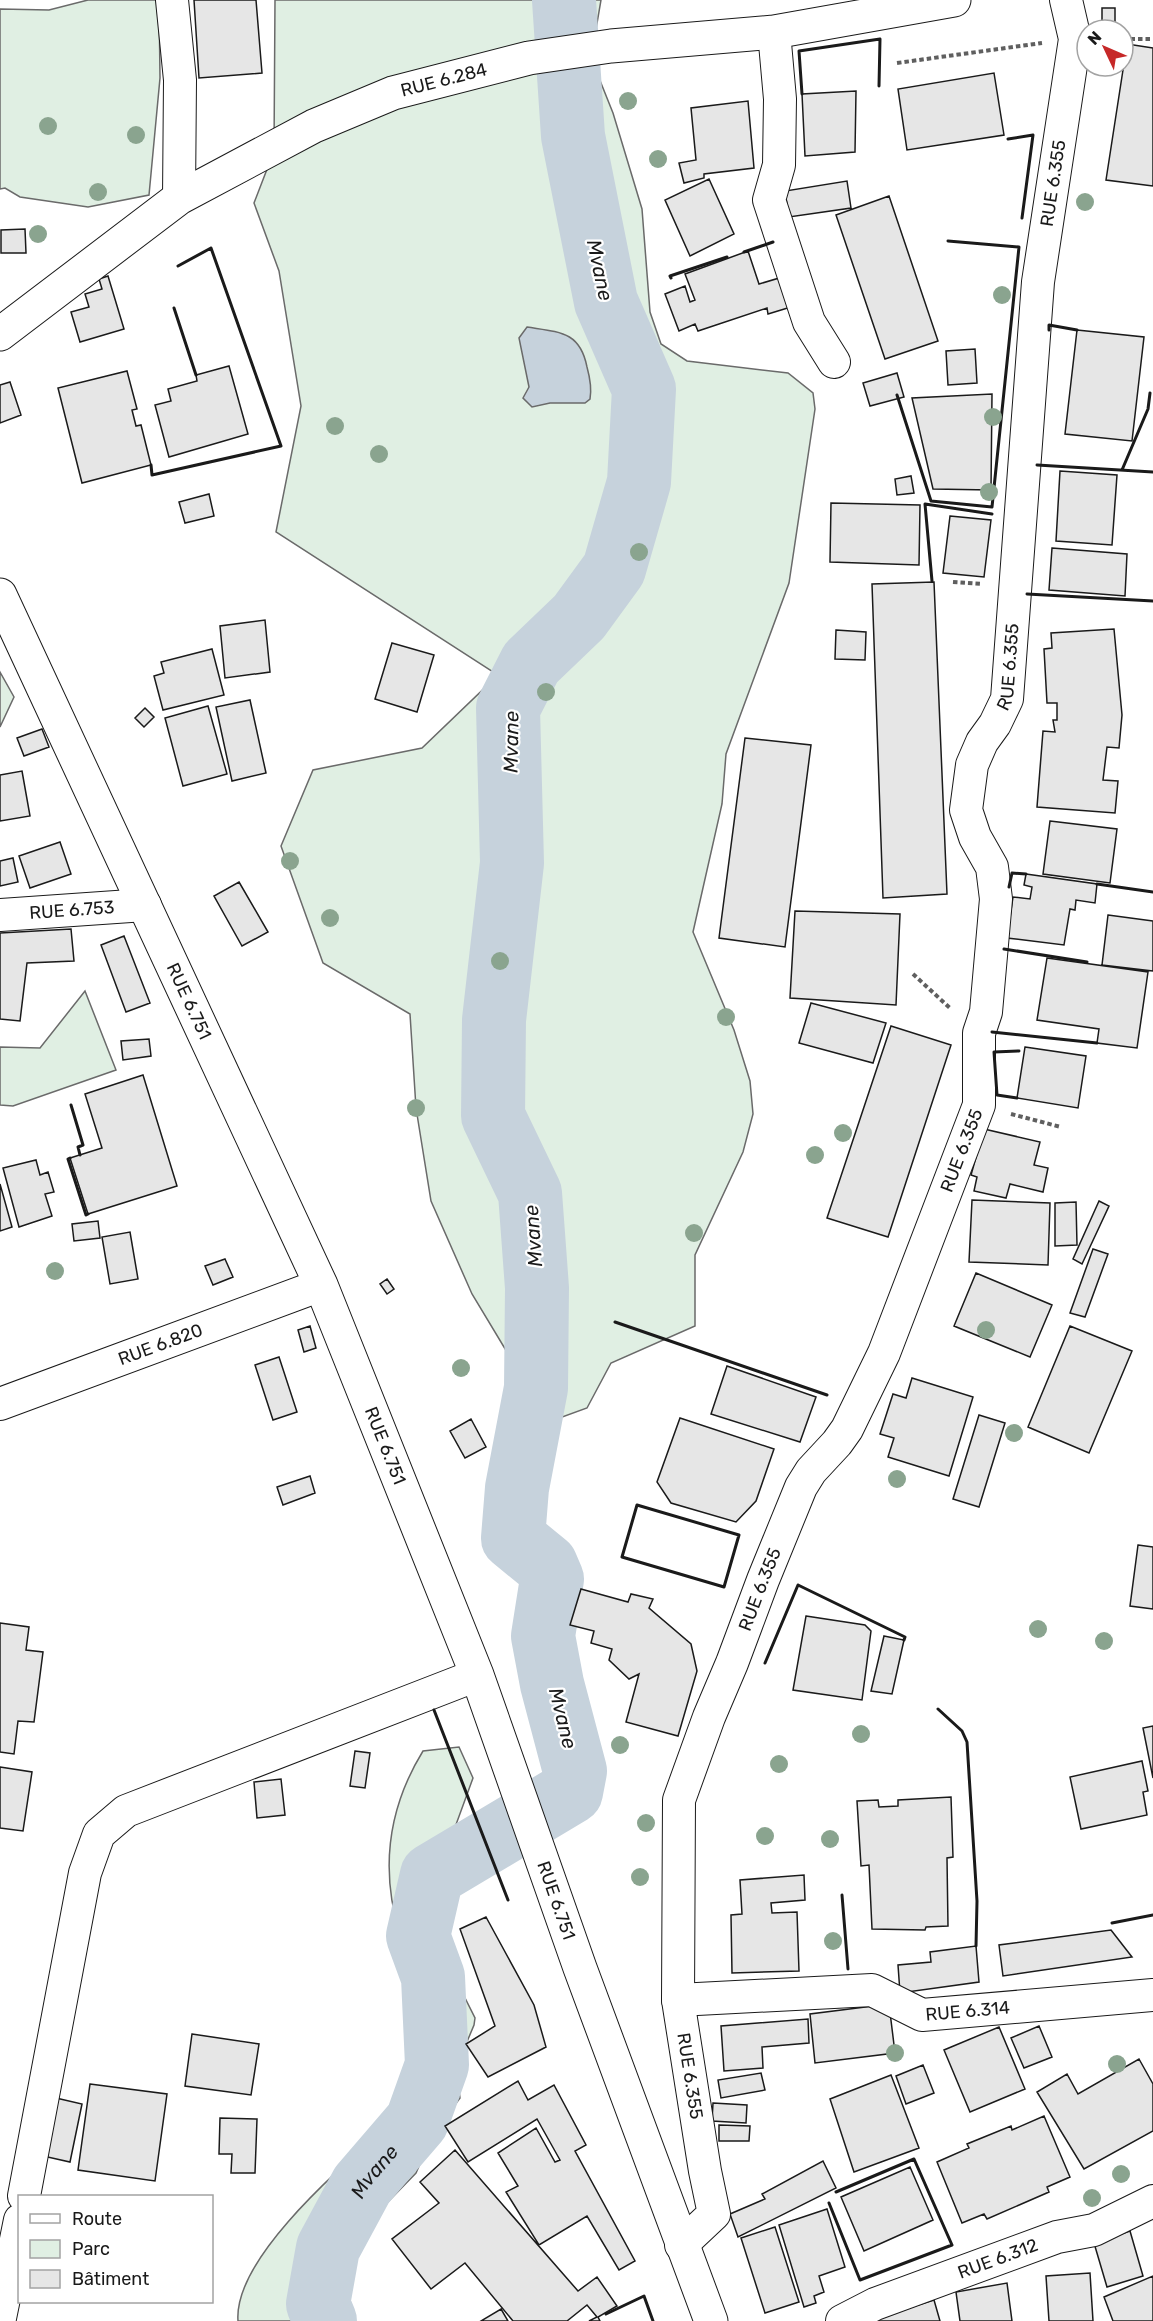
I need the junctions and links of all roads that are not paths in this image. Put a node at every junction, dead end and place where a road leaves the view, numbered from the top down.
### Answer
1 (172, 0) edge
2 (954, 0) edge
3 (1066, 0) edge
4 (774, 32) junction
5 (179, 198) junction
6 (0, 334) edge
7 (834, 362) dead end
8 (0, 595) edge
9 (145, 904) junction
10 (0, 915) edge
11 (321, 1285) junction
12 (0, 1404) edge
13 (477, 1674) junction
14 (1153, 1995) edge
15 (678, 2000) junction
16 (24, 2195) edge
17 (1153, 2200) edge
18 (18, 2230) edge
19 (681, 2245) junction
20 (0, 2318) edge
21 (711, 2321) edge
22 (842, 2321) edge

1 - 5 street
2 - 4 main road, RUE 6.284
3 - 15 street, RUE 6.355
4 - 5 main road, RUE 6.284
4 - 7 street
5 - 6 main road, RUE 6.284
8 - 9 main road, RUE 6.751
9 - 10 street, RUE 6.753
9 - 11 main road, RUE 6.751
11 - 12 street, RUE 6.820
11 - 13 main road, RUE 6.751
13 - 16 street
13 - 19 main road, RUE 6.751
14 - 15 street, RUE 6.314
15 - 19 street, RUE 6.355
17 - 22 street, RUE 6.312
18 - 20 street
19 - 21 main road, RUE 6.751

